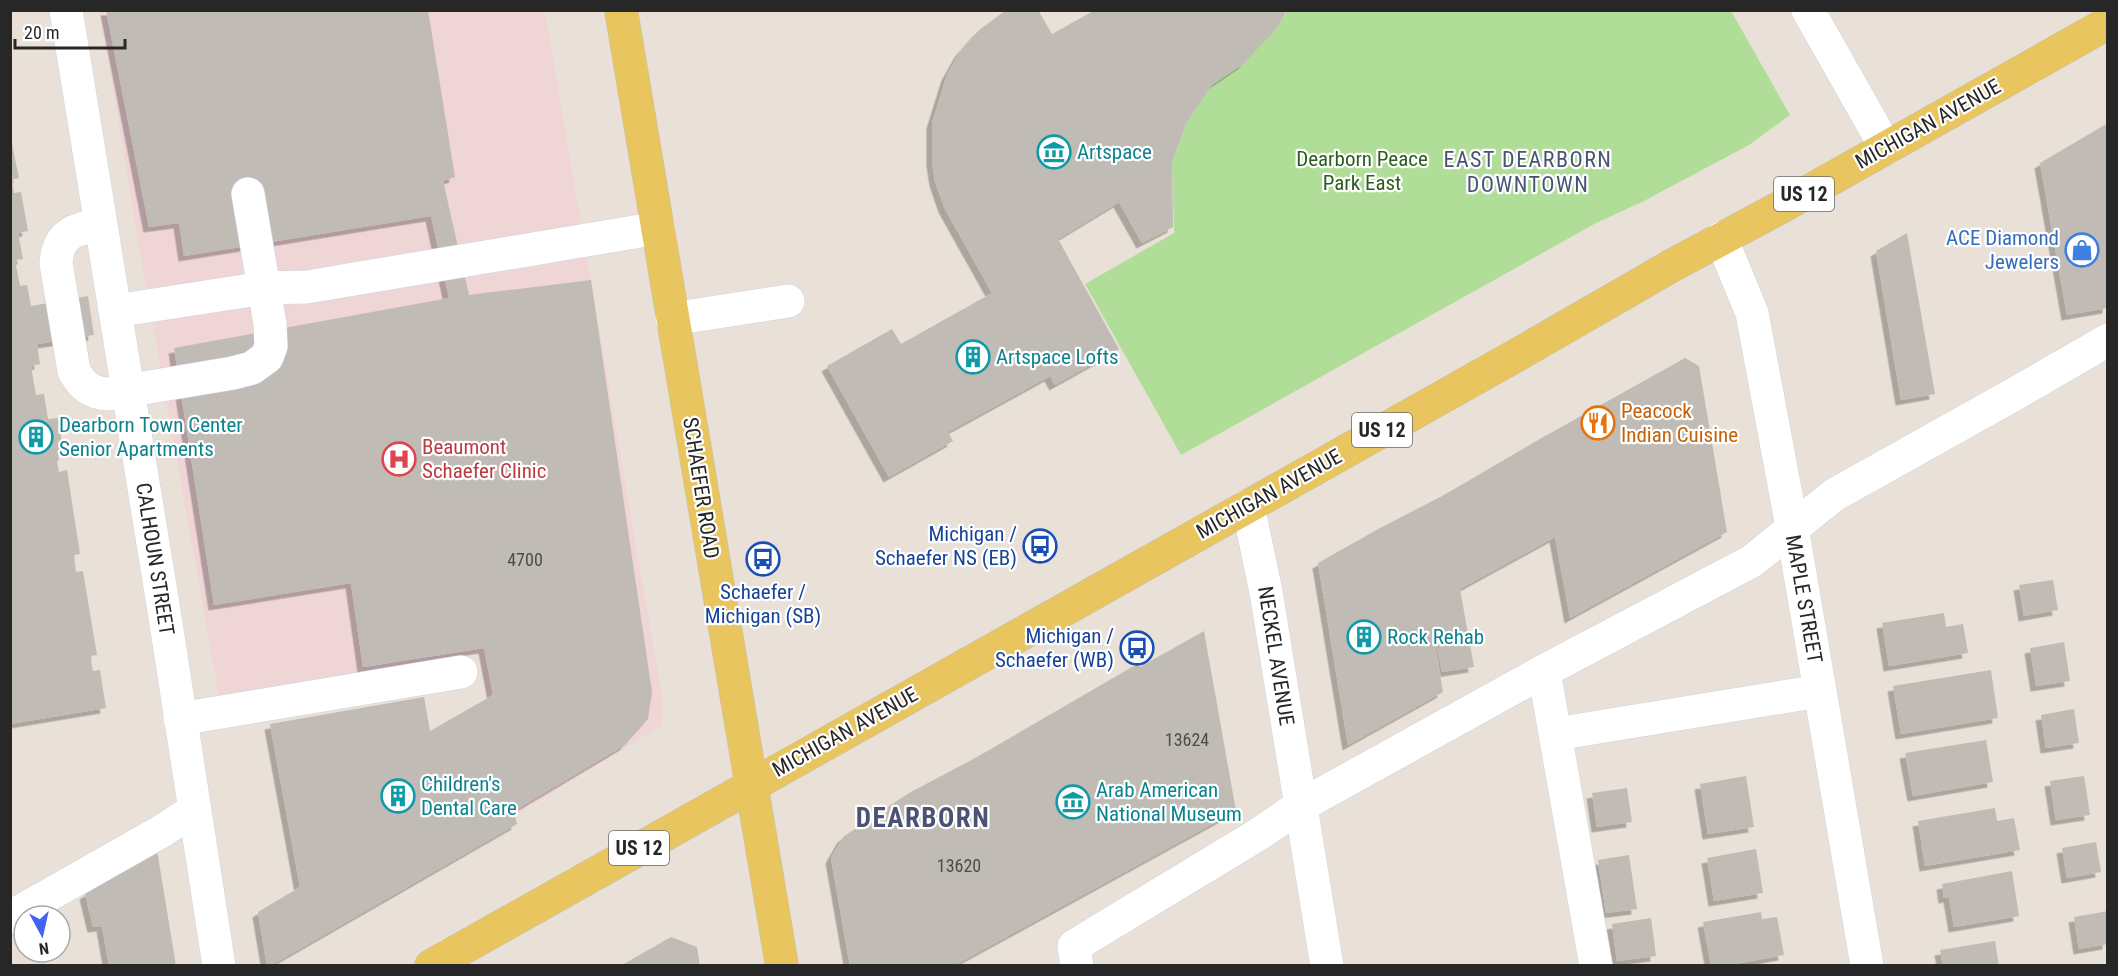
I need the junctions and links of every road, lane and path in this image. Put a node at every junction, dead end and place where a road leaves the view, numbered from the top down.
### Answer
1 (66, 10) edge
2 (621, 10) edge
3 (1808, 10) edge
4 (2108, 23) edge
5 (1886, 148) junction
6 (248, 194) dead end
7 (100, 225) junction
8 (658, 228) junction
9 (1721, 238) junction
10 (264, 288) junction
11 (788, 301) dead end
12 (115, 311) junction
13 (672, 319) junction
14 (2108, 339) edge
15 (128, 392) junction
16 (1248, 506) junction
17 (1792, 527) junction
18 (1544, 671) junction
19 (461, 672) dead end
20 (1819, 692) junction
21 (180, 719) junction
22 (1556, 734) junction
23 (750, 785) junction
24 (1300, 806) junction
25 (194, 810) junction
26 (10, 916) edge
27 (219, 966) edge
28 (431, 966) edge
29 (782, 966) edge
30 (1077, 966) edge
31 (1327, 966) edge
32 (1596, 966) edge
33 (1867, 966) edge

1 - 7 street, CALHOUN STREET
2 - 8 main road, SCHAEFER ROAD
3 - 5 street
4 - 5 main road, MICHIGAN AVENUE / US 12
5 - 9 main road, MICHIGAN AVENUE / US 12
6 - 10 street
7 - 12 street, CALHOUN STREET
7 - 15 street
8 - 10 street
8 - 13 main road, SCHAEFER ROAD
9 - 16 main road, MICHIGAN AVENUE / US 12
9 - 17 street, MAPLE STREET
10 - 12 street
10 - 15 street
11 - 13 street
12 - 15 street, CALHOUN STREET
13 - 23 main road, SCHAEFER ROAD
14 - 17 street
15 - 21 street, CALHOUN STREET
16 - 23 main road, MICHIGAN AVENUE / US 12
16 - 24 street, NECKEL AVENUE
17 - 18 street
17 - 20 street, MAPLE STREET
18 - 22 street
18 - 24 street
19 - 21 street
20 - 22 street
20 - 33 street, MAPLE STREET
21 - 25 street, CALHOUN STREET
22 - 32 street
23 - 28 main road, MICHIGAN AVENUE / US 12
23 - 29 main road, SCHAEFER ROAD
24 - 30 street
24 - 31 street, NECKEL AVENUE
25 - 26 street
25 - 27 street, CALHOUN STREET

